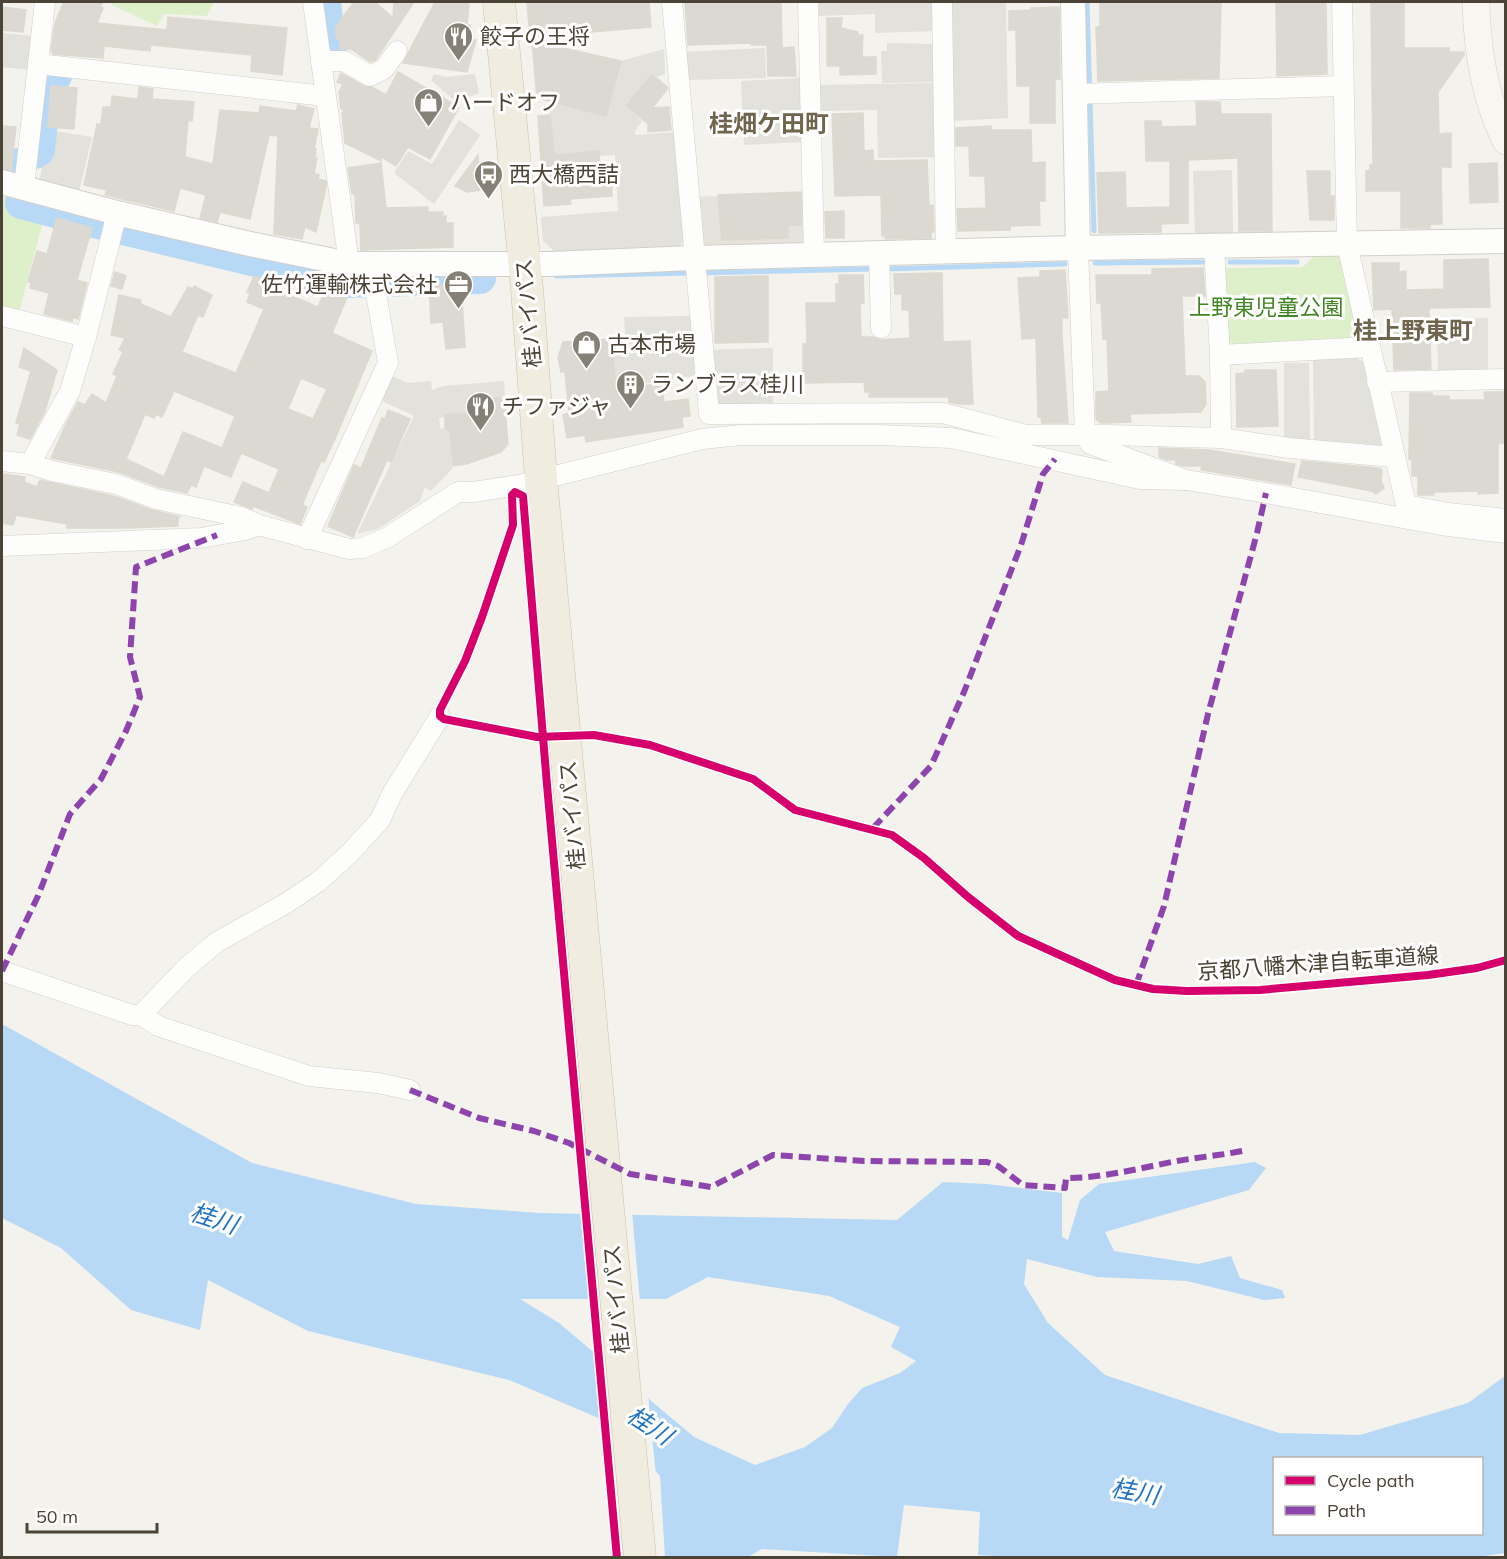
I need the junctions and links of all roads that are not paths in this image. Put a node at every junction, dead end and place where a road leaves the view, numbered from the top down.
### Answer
1 (45, 2) edge
2 (313, 2) edge
3 (499, 2) edge
4 (672, 2) edge
5 (808, 2) edge
6 (942, 2) edge
7 (1073, 2) edge
8 (1341, 2) edge
9 (1476, 2) edge
10 (397, 51) dead end
11 (321, 61) junction
12 (38, 64) junction
13 (1343, 86) junction
14 (1075, 94) junction
15 (326, 96) junction
16 (1506, 141) edge
17 (13, 185) edge
18 (115, 222) junction
19 (1506, 240) edge
20 (1347, 244) junction
21 (1214, 246) junction
22 (1078, 248) junction
23 (946, 251) junction
24 (814, 255) junction
25 (693, 258) junction
26 (523, 264) junction
27 (880, 264) junction
28 (367, 273) junction
29 (2, 316) edge
30 (881, 328) dead end
31 (86, 337) junction
32 (1369, 348) junction
33 (1220, 354) junction
34 (1506, 379) edge
35 (1377, 382) junction
36 (1085, 435) junction
37 (1221, 438) junction
38 (1394, 457) junction
39 (2, 461) edge
40 (30, 464) junction
41 (542, 479) junction
42 (1186, 480) junction
43 (1506, 519) edge
44 (259, 525) junction
45 (1506, 533) edge
46 (307, 539) junction
47 (2, 546) edge
48 (440, 716) dead end
49 (2, 971) edge
50 (141, 1015) junction
51 (410, 1090) dead end
52 (640, 1557) edge

1 - 12 street
2 - 11 street
3 - 26 highway, 桂バイパス
4 - 25 street
5 - 24 street
6 - 23 street
7 - 14 street
8 - 13 street
9 - 16 main road
10 - 11 street
11 - 15 street
12 - 15 street
12 - 17 street
13 - 14 street
13 - 20 street
14 - 22 street
15 - 28 street
17 - 18 street
18 - 28 street
18 - 31 street
19 - 20 street
20 - 21 street
20 - 32 street
21 - 22 street
21 - 33 street
22 - 23 street
22 - 36 street
23 - 27 street
24 - 25 street
24 - 27 street
25 - 26 street
25 - 36 street
26 - 28 street
26 - 41 highway, 桂バイパス
27 - 30 street
28 - 46 street
29 - 31 street
31 - 40 street
32 - 33 street
32 - 35 street
33 - 37 street
34 - 35 street
35 - 38 street
36 - 37 street
36 - 42 street
37 - 38 street
38 - 43 street
39 - 40 street
40 - 44 street
41 - 42 street
41 - 46 street
41 - 52 highway, 桂バイパス
42 - 45 street
44 - 46 street
44 - 47 street
48 - 50 street
49 - 50 street
50 - 51 street

